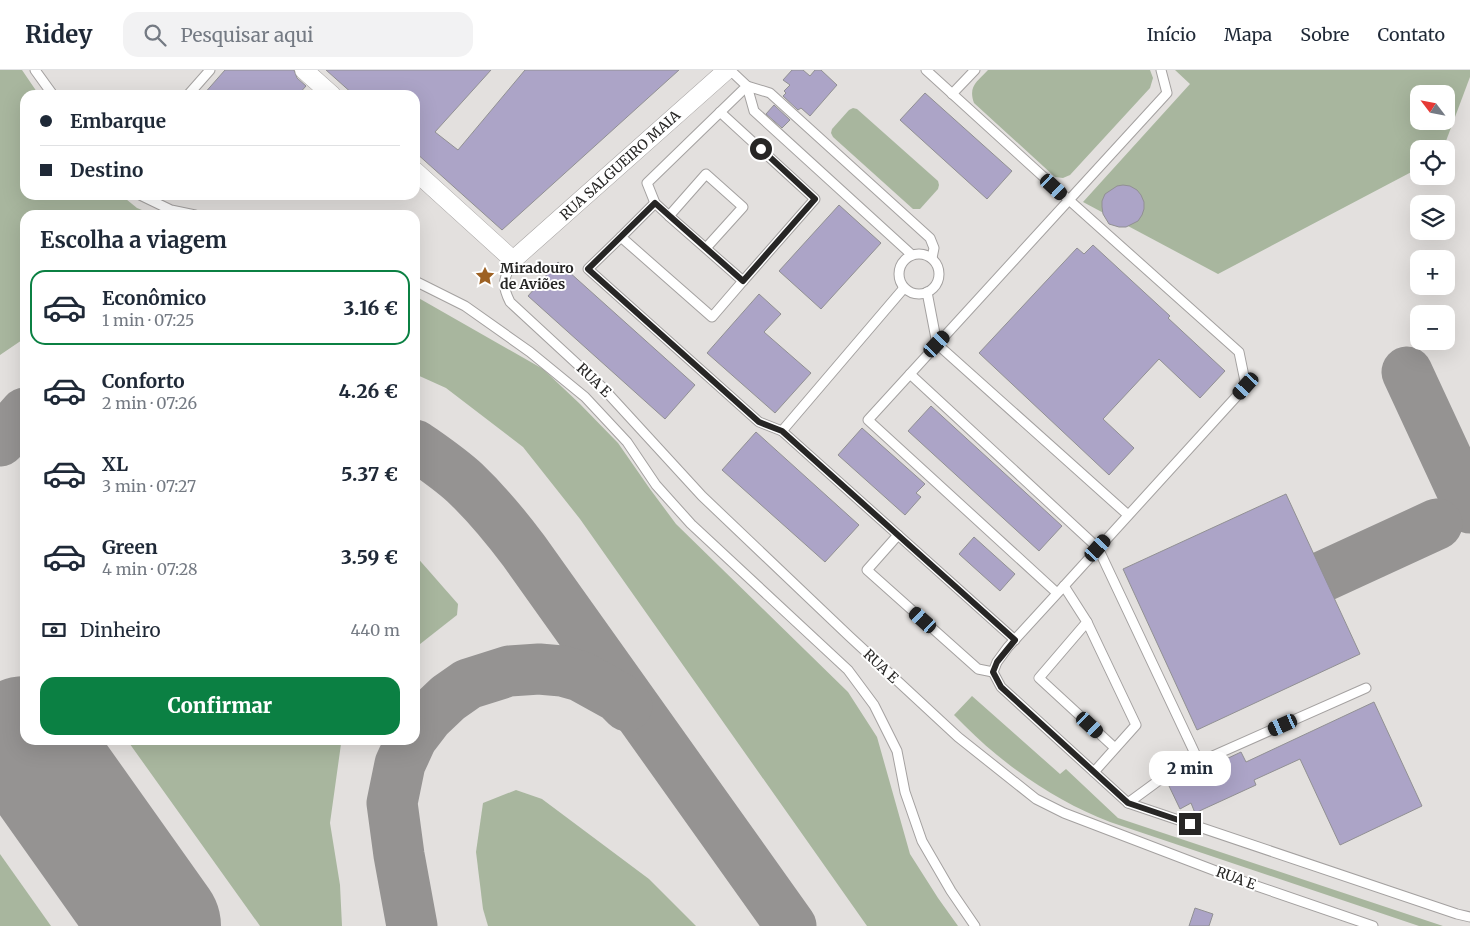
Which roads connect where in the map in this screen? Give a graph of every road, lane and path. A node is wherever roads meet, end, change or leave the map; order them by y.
1 (35, 70) edge
2 (210, 70) edge
3 (304, 70) edge
4 (728, 70) edge
5 (926, 70) edge
6 (974, 70) edge
7 (1161, 70) edge
8 (747, 86) junction
9 (49, 90) edge
10 (192, 90) edge
11 (326, 90) edge
12 (952, 94) junction
13 (720, 112) junction
14 (420, 176) edge
15 (149, 200) edge
16 (1068, 200) junction
17 (655, 203) junction
18 (171, 210) edge
19 (669, 216) junction
20 (621, 237) junction
21 (706, 248) junction
22 (912, 255) junction
23 (932, 258) junction
24 (513, 260) junction
25 (743, 281) junction
26 (420, 284) edge
27 (904, 288) junction
28 (927, 292) junction
29 (937, 344) junction
30 (910, 374) junction
31 (782, 431) junction
32 (1128, 515) junction
33 (898, 535) junction
34 (1098, 548) junction
35 (1064, 586) junction
36 (1057, 594) junction
37 (1087, 622) junction
38 (1015, 640) junction
39 (993, 672) junction
40 (1366, 688) dead end
41 (1115, 748) junction
42 (1199, 762) junction
43 (1094, 772) junction
44 (1128, 803) junction
45 (1470, 917) edge
46 (975, 926) edge
47 (1373, 926) edge

1 - 9 lane
2 - 10 lane
3 - 11 street
4 - 8 lane
4 - 24 street, RUA SALGUEIRO MAIA
5 - 12 lane
6 - 12 lane
7 - 16 lane
8 - 13 lane
8 - 22 lane
8 - 23 lane
12 - 16 lane
13 - 17 lane
13 - 25 lane
14 - 24 street
15 - 18 lane
16 - 29 lane
16 - 32 lane
17 - 19 lane
17 - 20 lane
19 - 21 lane
19 - 21 lane
20 - 25 lane
20 - 31 lane
21 - 25 lane
22 - 23 lane
22 - 27 lane
23 - 28 lane
24 - 47 lane, RUA E
26 - 46 lane
27 - 28 lane
27 - 31 lane
28 - 29 lane
29 - 30 lane
29 - 32 lane
30 - 34 lane
30 - 36 lane
31 - 33 lane
32 - 34 lane
33 - 38 lane
33 - 39 lane
34 - 35 lane
34 - 42 lane
35 - 36 lane
35 - 37 lane
36 - 38 lane
37 - 41 lane
37 - 41 lane
38 - 39 lane
39 - 43 lane
40 - 42 lane
41 - 43 lane
42 - 44 lane
43 - 44 lane
44 - 45 lane

